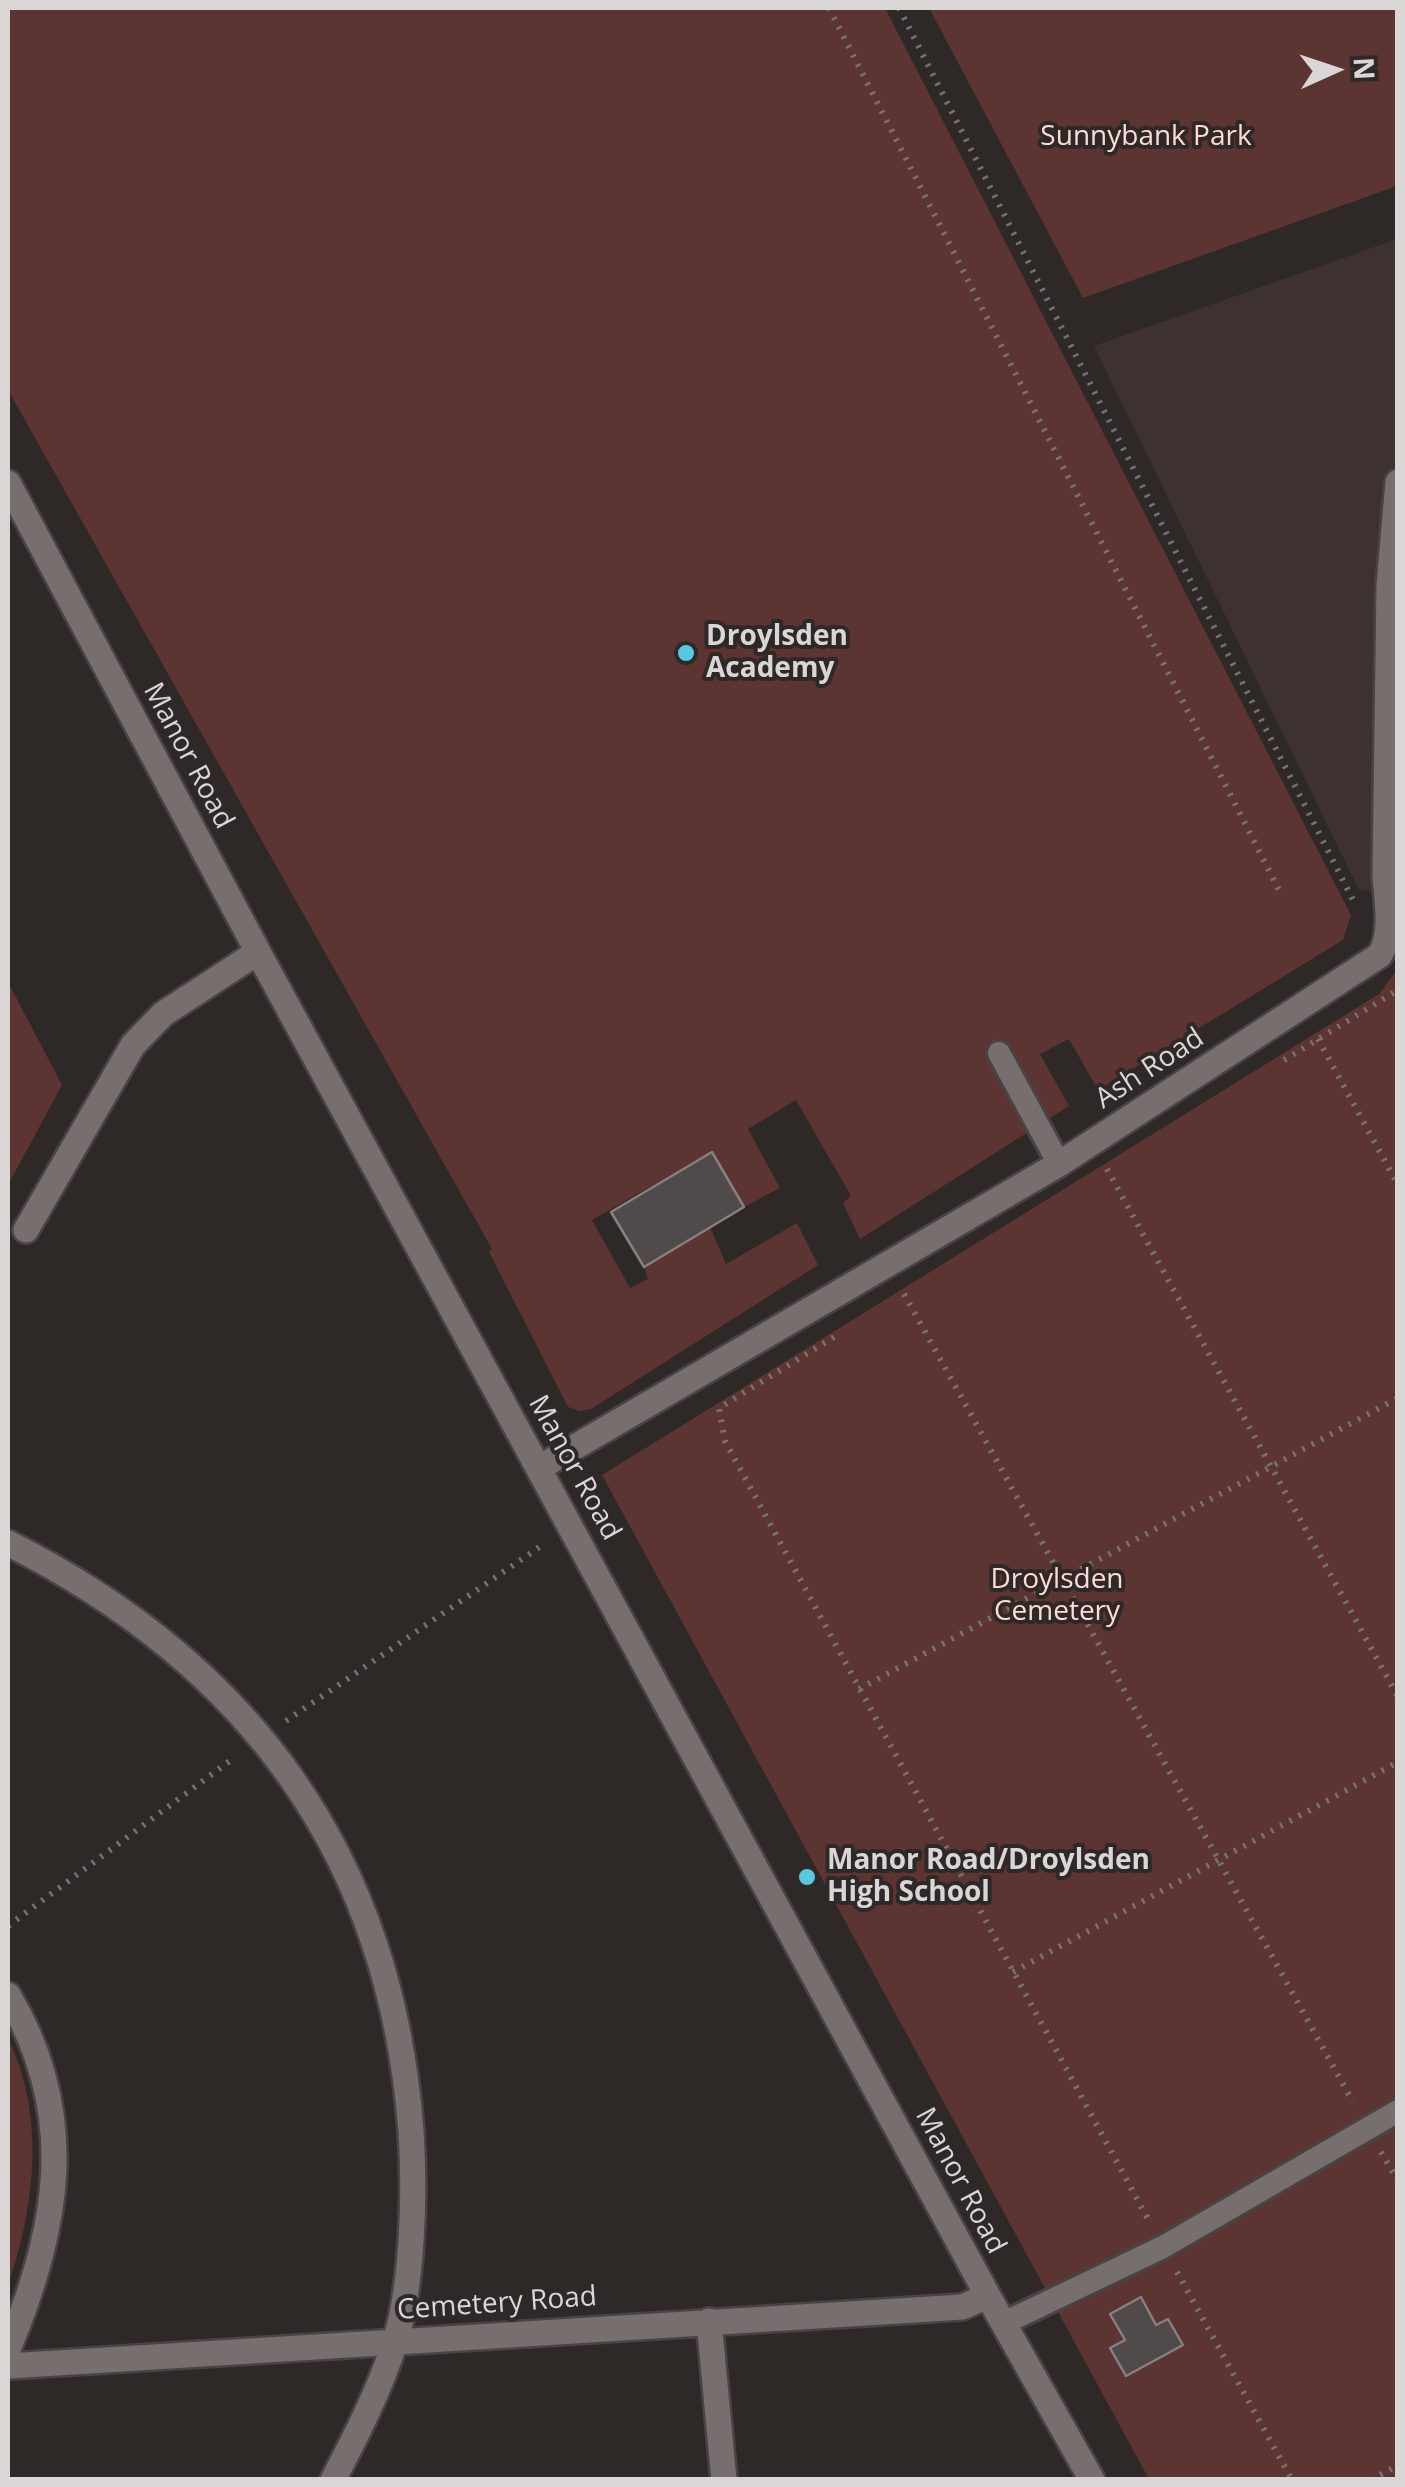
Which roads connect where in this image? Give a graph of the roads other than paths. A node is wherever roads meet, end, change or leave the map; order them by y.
1 (1398, 482) edge
2 (8, 483) edge
3 (1391, 872) edge
4 (1393, 912) edge
5 (1388, 947) edge
6 (258, 952) junction
7 (1000, 1054) dead end
8 (1058, 1164) junction
9 (26, 1230) dead end
10 (539, 1468) junction
11 (8, 1543) edge
12 (8, 1996) edge
13 (1398, 2111) edge
14 (988, 2296) junction
15 (709, 2321) junction
16 (1004, 2323) junction
17 (396, 2340) junction
18 (8, 2349) edge
19 (8, 2366) edge
20 (332, 2480) edge
21 (724, 2480) edge
22 (1092, 2480) edge

1 - 3 street
2 - 6 street, Manor Road
3 - 4 street
4 - 5 street
5 - 8 street, Ash Road
6 - 9 street
6 - 10 street, Manor Road
7 - 8 lane
8 - 10 street, Ash Road
10 - 14 street, Manor Road
11 - 17 street
12 - 18 street
13 - 16 lane
14 - 15 street, Cemetery Road
14 - 16 street, Manor Road
15 - 17 street, Cemetery Road
15 - 21 street
16 - 22 street, Manor Road
17 - 19 street, Cemetery Road
17 - 20 street

